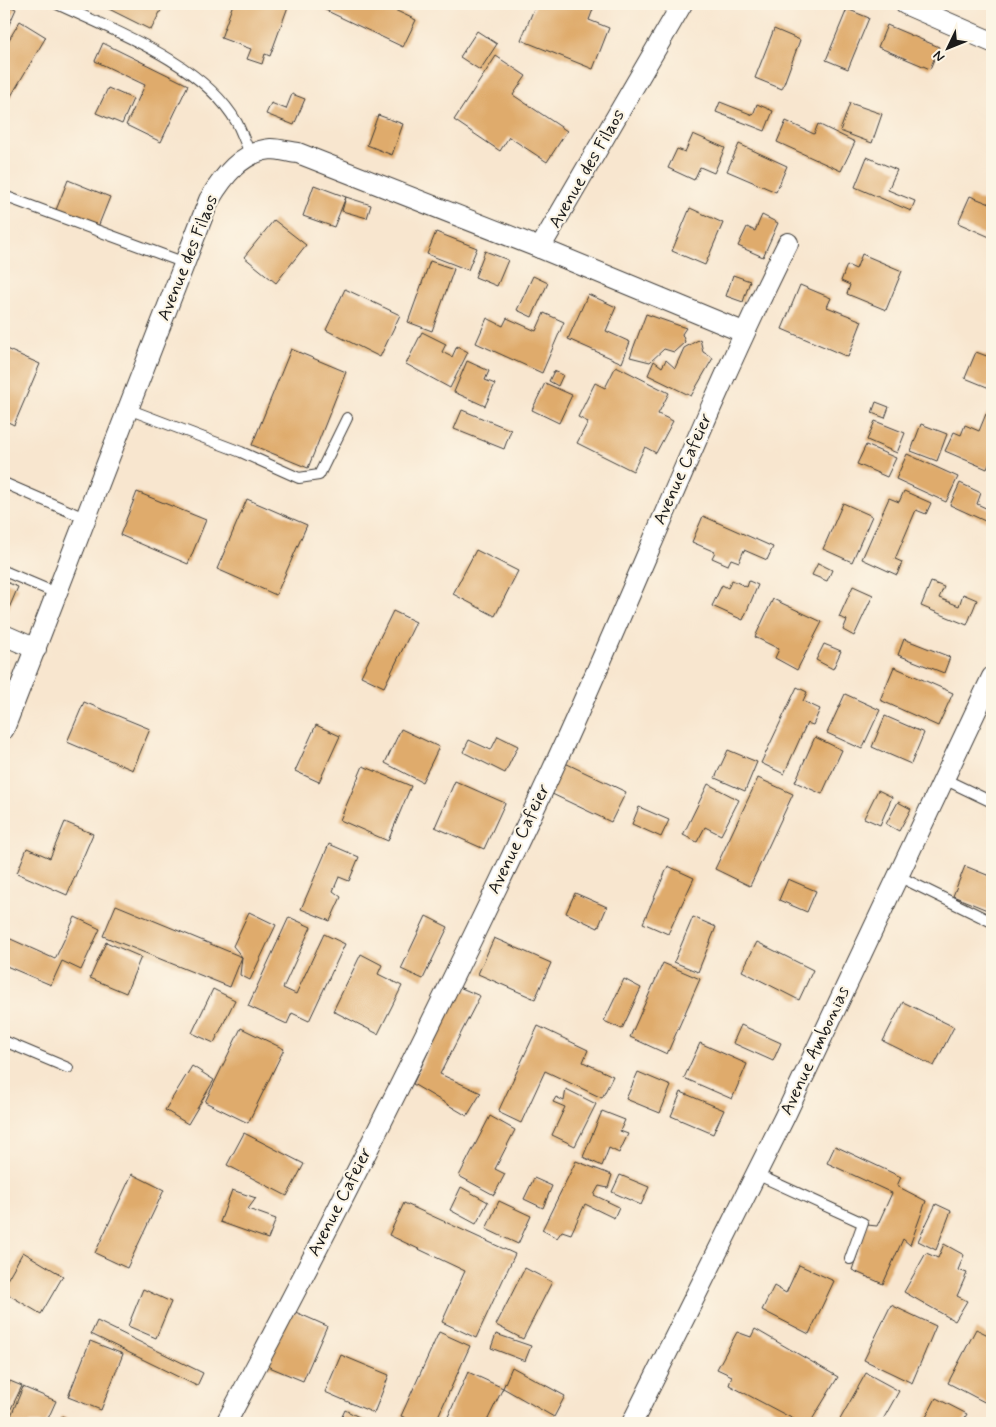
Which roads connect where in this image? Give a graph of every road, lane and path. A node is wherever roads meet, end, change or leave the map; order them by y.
1 (57, 4) edge
2 (682, 4) edge
3 (905, 4) edge
4 (992, 42) edge
5 (251, 155) junction
6 (4, 196) edge
7 (788, 243) dead end
8 (540, 248) junction
9 (185, 263) junction
10 (743, 332) junction
11 (128, 409) junction
12 (348, 418) dead end
13 (4, 483) edge
14 (86, 519) junction
15 (4, 571) edge
16 (58, 594) junction
17 (4, 635) edge
18 (36, 649) junction
19 (992, 677) edge
20 (4, 729) edge
21 (944, 779) junction
22 (992, 802) edge
23 (898, 876) junction
24 (992, 922) edge
25 (4, 1042) edge
26 (68, 1068) dead end
27 (756, 1174) junction
28 (850, 1259) dead end
29 (226, 1423) edge
30 (632, 1423) edge

1 - 5 lane
2 - 8 street, Avenue des Filaos
3 - 4 street
5 - 8 street, Avenue des Filaos
5 - 9 street, Avenue des Filaos
6 - 9 lane
7 - 10 street, Avenue Cafeier
8 - 10 street
9 - 11 street, Avenue des Filaos
10 - 29 street, Avenue Cafeier
11 - 12 lane
11 - 14 street, Avenue des Filaos
13 - 14 lane
14 - 16 street, Avenue des Filaos
15 - 16 lane
16 - 18 street, Avenue des Filaos
17 - 18 street
18 - 20 street, Avenue des Filaos
19 - 21 street, Avenue Ambonias
21 - 22 lane
21 - 23 street, Avenue Ambonias
23 - 24 lane
23 - 27 street, Avenue Ambonias
25 - 26 lane
27 - 28 lane
27 - 30 street, Avenue Ambonias

